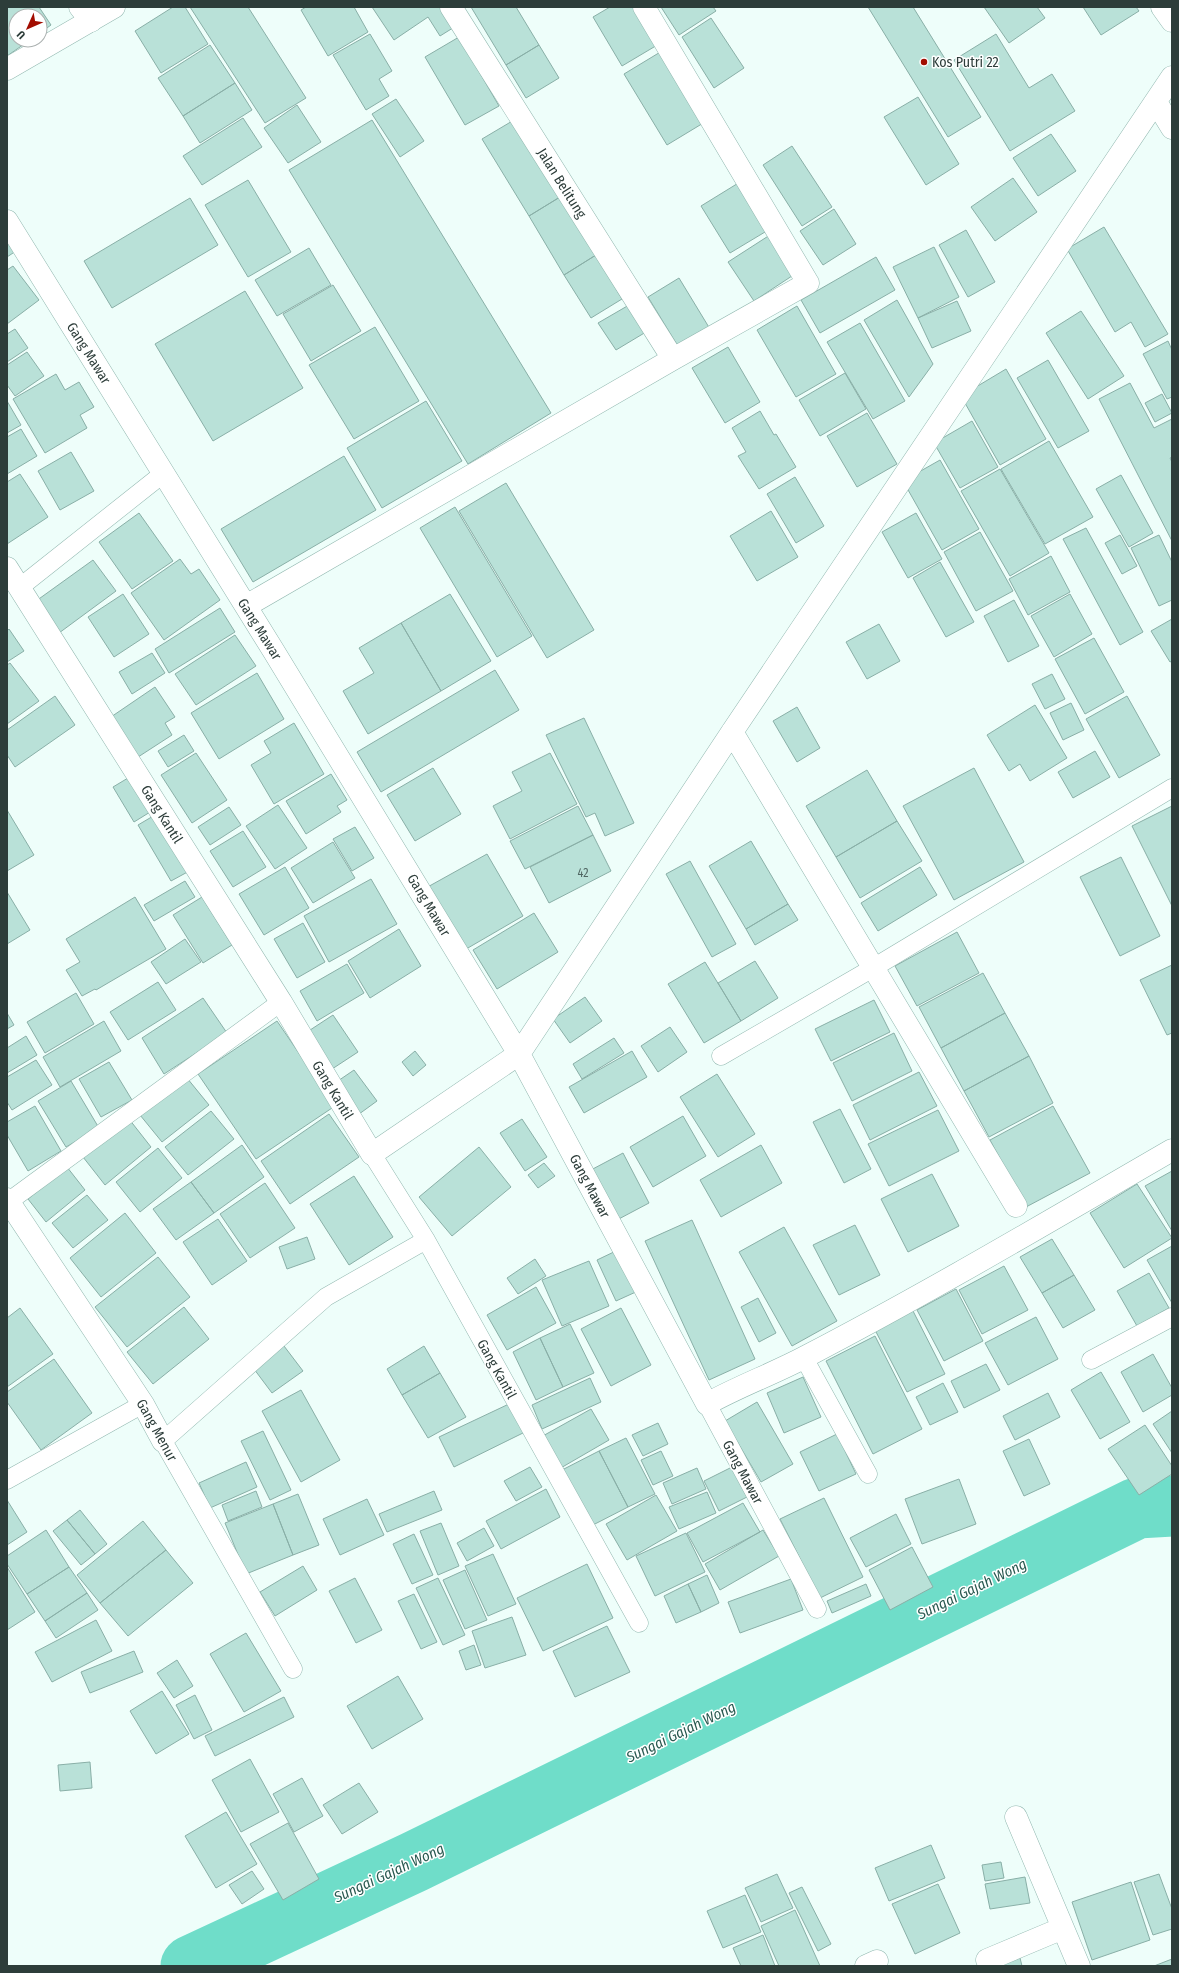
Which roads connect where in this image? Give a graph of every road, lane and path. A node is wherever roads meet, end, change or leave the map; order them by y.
1 (114, 7) edge
2 (451, 7) edge
3 (644, 7) edge
4 (1162, 7) edge
5 (85, 14) edge
6 (1172, 21) edge
7 (7, 69) edge
8 (1172, 77) edge
9 (1156, 102) junction
10 (1172, 128) edge
11 (7, 221) edge
12 (673, 359) junction
13 (164, 473) junction
14 (7, 568) edge
15 (19, 588) junction
16 (246, 606) junction
17 (732, 732) junction
18 (1172, 788) edge
19 (874, 968) junction
20 (281, 1002) junction
21 (519, 1054) junction
22 (721, 1056) dead end
23 (1172, 1150) edge
24 (372, 1154) junction
25 (8, 1201) edge
26 (1016, 1206) dead end
27 (426, 1240) junction
28 (1172, 1317) edge
29 (804, 1358) junction
30 (1091, 1360) dead end
31 (143, 1404) junction
32 (707, 1404) junction
33 (163, 1442) junction
34 (868, 1474) dead end
35 (7, 1480) edge
36 (817, 1609) dead end
37 (639, 1623) dead end
38 (293, 1669) dead end
39 (1016, 1817) dead end
40 (1063, 1928) junction
41 (987, 1960) dead end
42 (1080, 1966) edge

1 - 5 street
2 - 12 street, Jalan Belitung
3 - 12 street
4 - 6 street
5 - 7 street
8 - 9 street
9 - 10 street
9 - 17 street
11 - 13 street, Gang Mawar
12 - 16 street
13 - 15 lane
13 - 16 street, Gang Mawar
14 - 15 street, Gang Kantil
15 - 20 street, Gang Kantil
16 - 21 street, Gang Mawar
17 - 19 street
17 - 21 street
18 - 19 lane
19 - 22 lane
19 - 26 street
20 - 24 street, Gang Kantil
20 - 25 lane
21 - 24 street
21 - 32 street, Gang Mawar
23 - 29 street
24 - 27 lane, Gang Kantil
25 - 31 street, Gang Menur
27 - 33 lane
27 - 37 lane, Gang Kantil
28 - 30 lane
29 - 32 street
29 - 34 lane
31 - 33 street, Gang Menur
31 - 35 lane
32 - 36 lane, Gang Mawar
33 - 38 lane, Gang Menur
39 - 40 street
40 - 41 street
40 - 42 street

